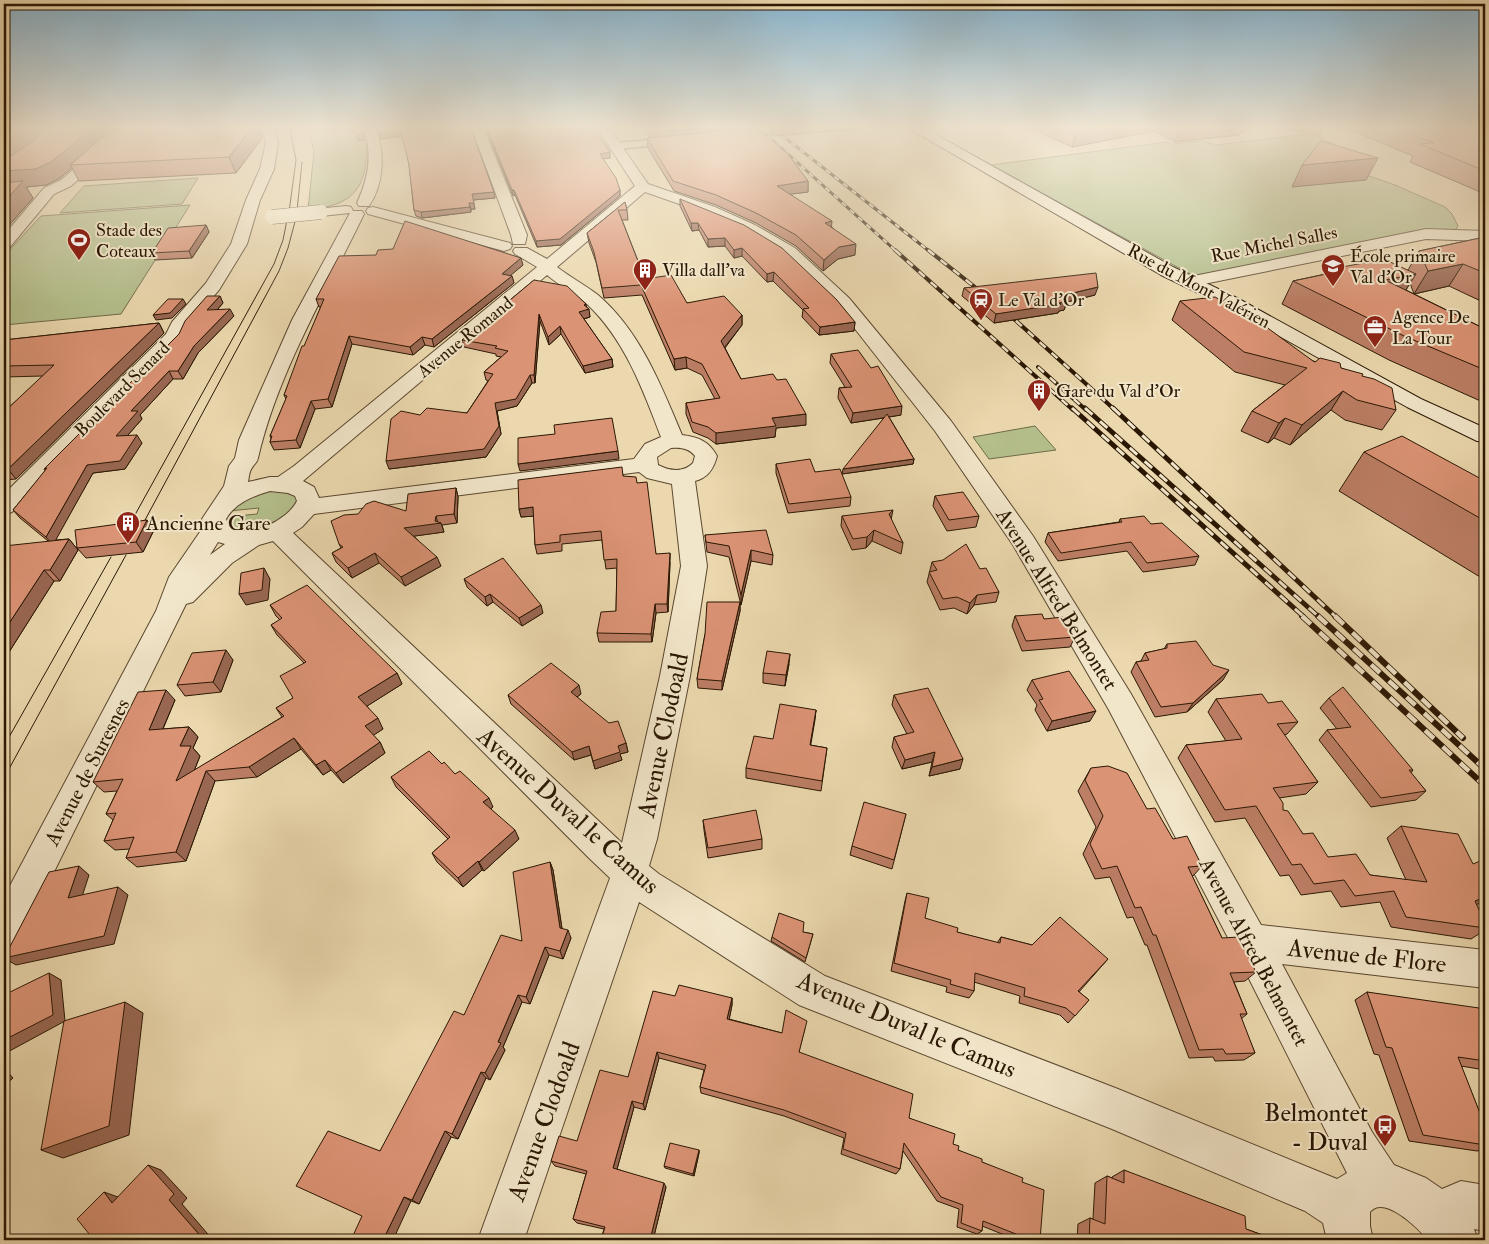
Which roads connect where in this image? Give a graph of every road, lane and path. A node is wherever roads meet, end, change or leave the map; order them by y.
1 (57, 187) edge
2 (263, 187) edge
3 (368, 187) edge
4 (500, 187) edge
5 (643, 187) joint
6 (1020, 187) edge
7 (49, 191) junction
8 (33, 192) edge
9 (360, 209) junction
10 (258, 215) junction
11 (1485, 236) edge
12 (4, 244) edge
13 (515, 246) junction
14 (550, 267) junction
15 (1189, 282) junction
16 (158, 326) edge
17 (178, 326) junction
18 (1485, 436) edge
19 (672, 441) junction
20 (246, 461) junction
21 (646, 464) junction
22 (683, 477) junction
23 (284, 484) junction
24 (255, 487) junction
25 (4, 507) edge
26 (307, 507) junction
27 (220, 516) junction
28 (264, 536) junction
29 (170, 611) junction
30 (631, 872) junction
31 (4, 934) edge
32 (1250, 942) junction
33 (1485, 969) edge
34 (1485, 1208) edge
35 (1359, 1212) edge
36 (1445, 1227) edge
37 (501, 1240) edge

1 - 7 street
2 - 10 street, Boulevard Senard
3 - 9 street, Avenue de Suresnes
4 - 13 street
5 - 14 street, Avenue Romand
5 - 32 street, Avenue Alfred Belmontet
6 - 15 street, Rue du Mont Valérien
7 - 8 street
7 - 12 street
9 - 10 street, bridge
9 - 13 street
9 - 20 street, Avenue de Suresnes
10 - 17 street, Boulevard Senard
11 - 15 street, Rue Michel Salles
13 - 14 street
14 - 19 street
14 - 23 street, Avenue Romand
15 - 18 street, Rue du Mont Valérien
16 - 17 street
17 - 25 street, Boulevard Senard
19 - 21 street
19 - 22 street
20 - 24 street
20 - 27 street, Avenue de Suresnes
21 - 22 street
21 - 26 street
22 - 30 street, Avenue Clodoald
23 - 24 street
23 - 26 street
24 - 27 street
26 - 28 street, Avenue de Suresnes
27 - 28 street
27 - 29 street, Avenue de Suresnes
28 - 29 street, Avenue de Suresnes
28 - 30 street, Avenue Duval le Camus
29 - 31 street, Avenue de Suresnes
30 - 35 street, Avenue Duval le Camus
30 - 37 street, Avenue Clodoald
32 - 33 street, Avenue de Flore
32 - 35 street, Avenue Alfred Belmontet
34 - 36 street
35 - 36 street, Avenue Duval le Camus

